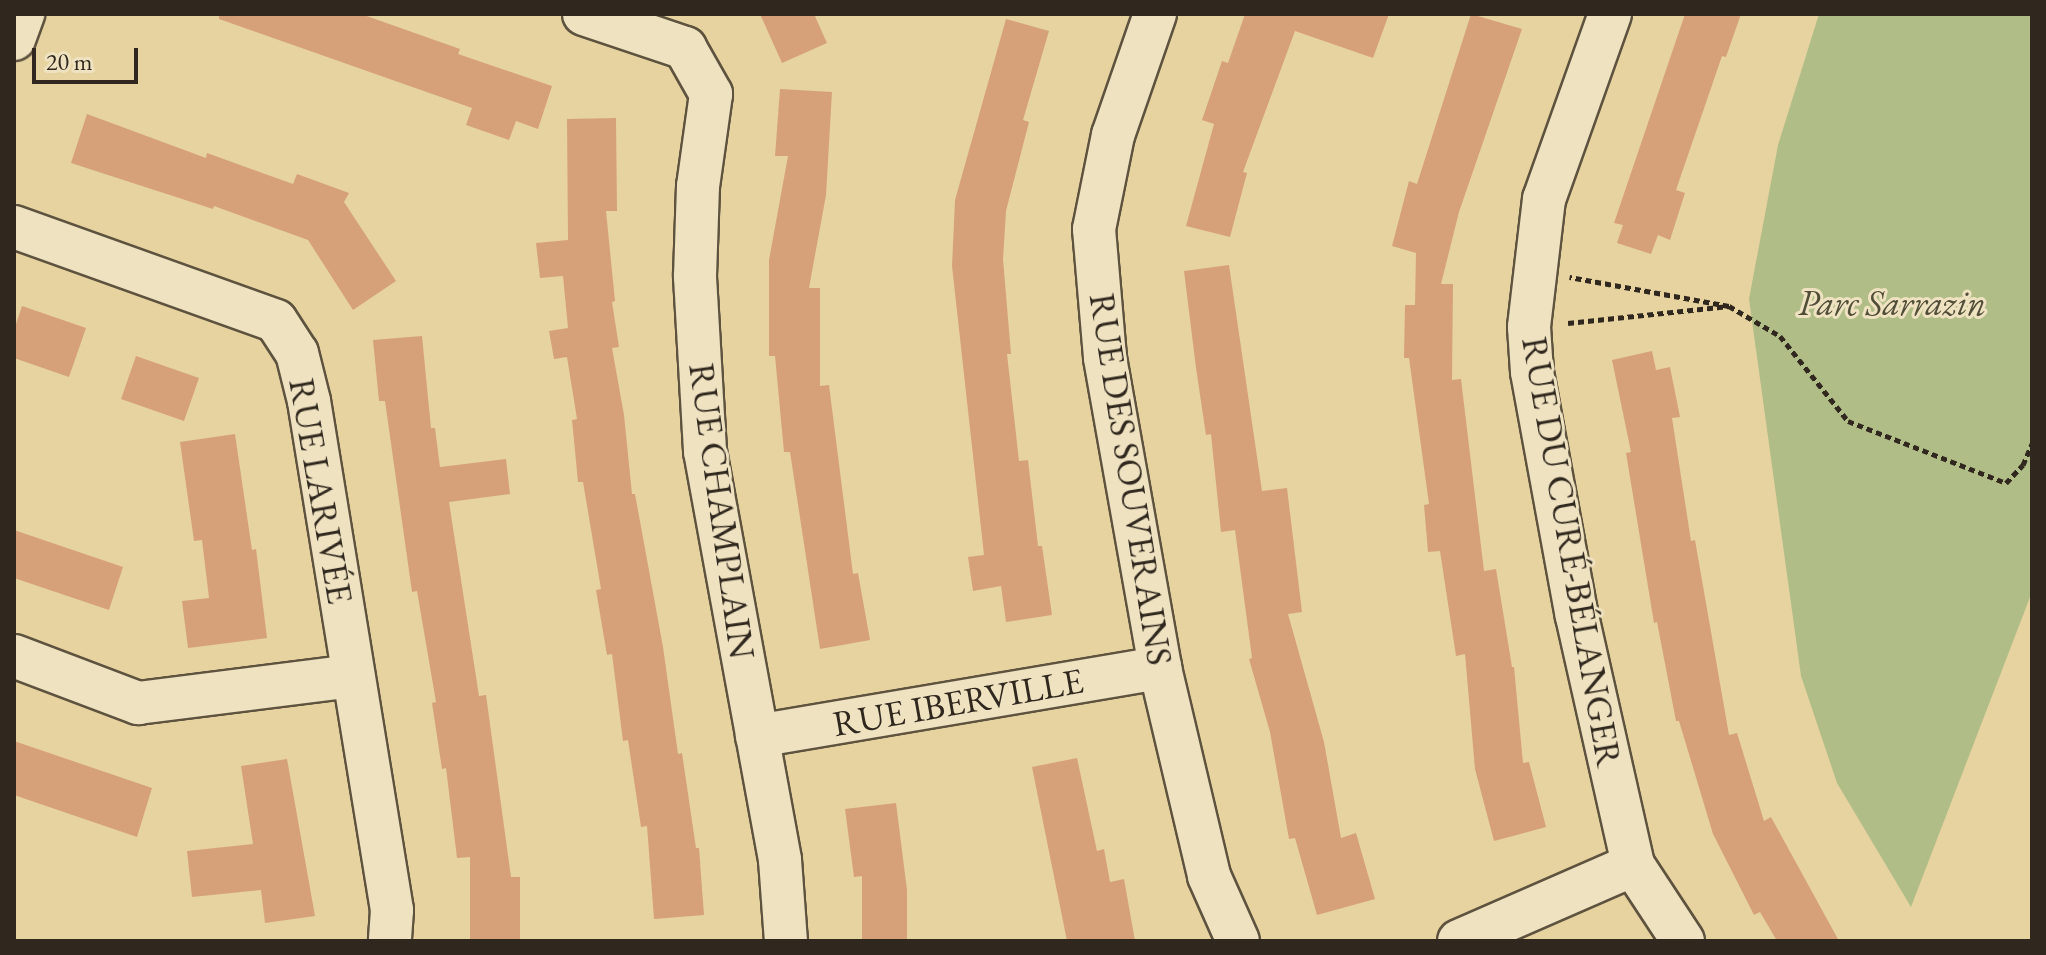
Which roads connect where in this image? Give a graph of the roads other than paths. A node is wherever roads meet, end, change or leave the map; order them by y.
1 (23, 14) edge
2 (584, 14) edge
3 (1155, 14) edge
4 (1610, 14) edge
5 (14, 39) edge
6 (14, 227) edge
7 (14, 656) edge
8 (1160, 668) junction
9 (353, 676) junction
10 (757, 736) junction
11 (1633, 865) junction
12 (390, 941) edge
13 (786, 941) edge
14 (1238, 941) edge
15 (1459, 941) edge
16 (1683, 941) edge

1 - 5 street
2 - 10 street, RUE CHAMPLAIN
3 - 8 street, RUE DES SOUVERAINS
4 - 11 street, RUE DU CURÉ-BÉLANGER
6 - 9 street, RUE LARIVÉE
7 - 9 street
8 - 10 street, RUE IBERVILLE
8 - 14 street, RUE DES SOUVERAINS
9 - 12 street, RUE LARIVÉE
10 - 13 street, RUE CHAMPLAIN
11 - 15 street
11 - 16 street, RUE DU CURÉ-BÉLANGER

